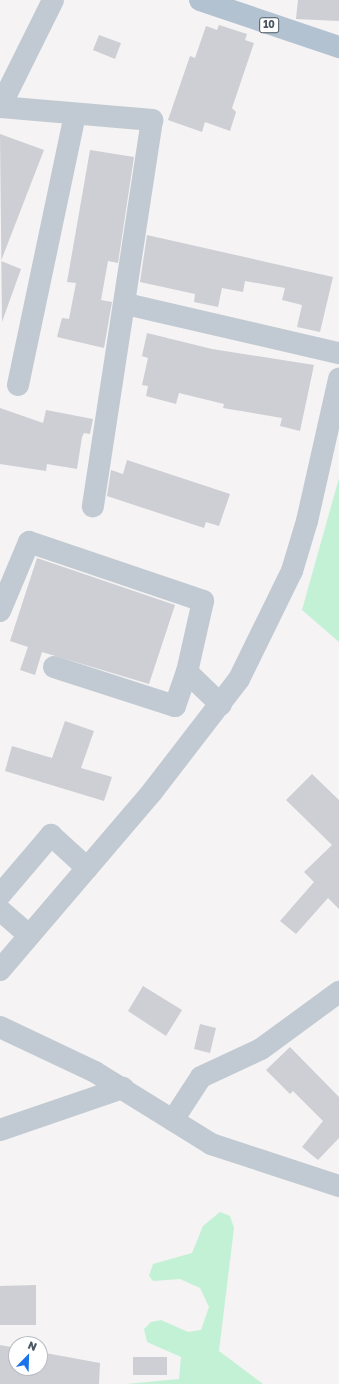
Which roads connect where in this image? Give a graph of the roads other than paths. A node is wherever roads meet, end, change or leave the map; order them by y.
1 (53, 0) edge
2 (200, 0) edge
3 (339, 47) edge
4 (0, 107) edge
5 (75, 114) junction
6 (126, 304) junction
7 (339, 353) edge
8 (339, 379) edge
9 (18, 385) dead end
10 (93, 507) dead end
11 (0, 611) edge
12 (54, 667) dead end
13 (187, 672) junction
14 (221, 705) junction
15 (87, 868) junction
16 (0, 895) edge
17 (0, 910) edge
18 (29, 935) junction
19 (0, 970) edge
20 (339, 992) edge
21 (0, 1027) edge
22 (123, 1088) junction
23 (173, 1120) junction
24 (0, 1130) edge
25 (339, 1186) edge

1 - 4 street
2 - 3 main road, 10
4 - 5 street
5 - 6 street
5 - 9 street
6 - 7 street
6 - 10 street
8 - 14 street
11 - 13 street
12 - 13 street
13 - 14 street
14 - 15 street
15 - 16 street
15 - 18 street
17 - 18 street
18 - 19 street
20 - 23 street
21 - 22 street
22 - 23 street
22 - 24 street
23 - 25 street

